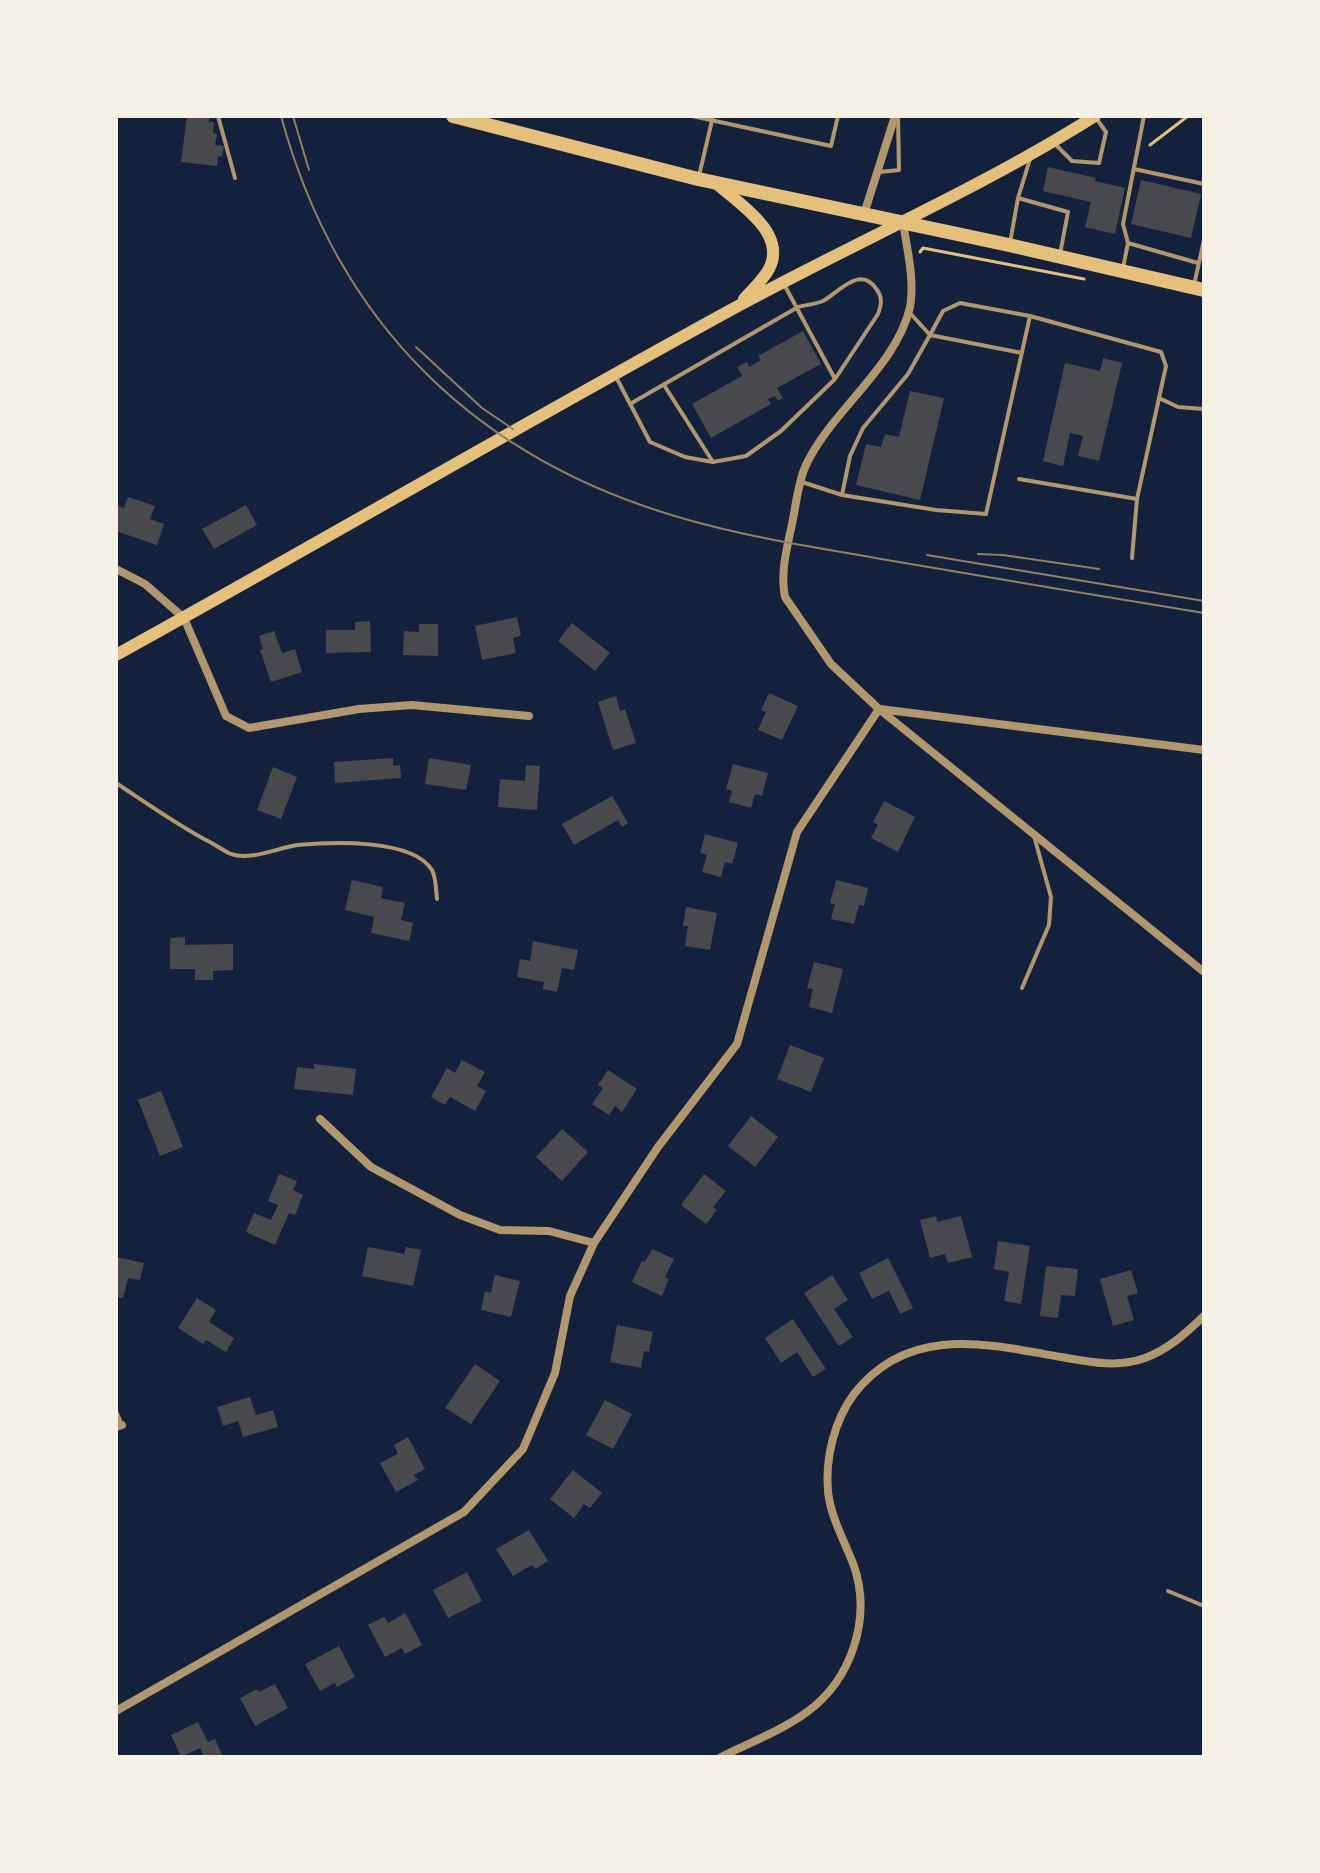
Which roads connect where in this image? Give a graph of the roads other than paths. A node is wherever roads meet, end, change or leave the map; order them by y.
1 (218, 116) edge
2 (453, 116) edge
3 (692, 116) edge
4 (838, 116) edge
5 (896, 116) edge
6 (1095, 116) edge
7 (1144, 116) edge
8 (713, 118) edge
9 (492, 120) edge
10 (1052, 141) junction
11 (1032, 152) junction
12 (1134, 169) junction
13 (877, 172) junction
14 (235, 178) dead end
15 (698, 179) junction
16 (716, 183) junction
17 (1204, 184) edge
18 (1018, 198) junction
19 (864, 214) junction
20 (903, 222) junction
21 (1204, 240) edge
22 (1128, 243) junction
23 (1009, 245) junction
24 (1060, 256) junction
25 (1198, 263) junction
26 (1122, 270) junction
27 (783, 283) junction
28 (1199, 289) edge
29 (738, 306) junction
30 (798, 307) junction
31 (908, 311) junction
32 (1030, 316) junction
33 (930, 335) junction
34 (1022, 353) junction
35 (615, 375) junction
36 (835, 379) junction
37 (664, 385) junction
38 (1159, 398) junction
39 (630, 404) junction
40 (1204, 409) edge
41 (713, 462) junction
42 (1019, 479) dead end
43 (802, 482) junction
44 (842, 495) junction
45 (1137, 499) junction
46 (1132, 558) dead end
47 (116, 569) edge
48 (184, 618) junction
49 (116, 655) edge
50 (879, 709) junction
51 (529, 716) dead end
52 (1204, 750) edge
53 (116, 783) edge
54 (1033, 833) junction
55 (437, 899) dead end
56 (1204, 972) edge
57 (1022, 988) dead end
58 (320, 1119) dead end
59 (594, 1243) junction
60 (1204, 1316) edge
61 (116, 1411) edge
62 (119, 1426) edge
63 (1168, 1591) dead end
64 (1204, 1606) edge
65 (116, 1711) edge
66 (721, 1757) edge

1 - 14 lane
2 - 9 highway
3 - 8 lane
4 - 8 lane
5 - 13 street
5 - 13 lane
6 - 10 main road
6 - 10 lane
7 - 12 lane
8 - 15 lane
9 - 15 highway
10 - 11 main road
11 - 18 lane
11 - 20 main road
12 - 17 lane
12 - 22 lane
13 - 19 street
15 - 16 highway
16 - 19 highway
16 - 29 main road
18 - 23 lane
18 - 24 lane
19 - 20 highway
20 - 23 highway
20 - 27 main road
20 - 31 street
21 - 25 lane
22 - 25 lane
22 - 26 lane
23 - 24 highway
24 - 26 highway
25 - 28 lane
26 - 28 highway
27 - 29 main road
27 - 30 lane
29 - 35 main road
30 - 36 lane
30 - 36 lane
30 - 37 lane
31 - 33 lane
31 - 43 street
32 - 33 lane
32 - 34 lane
32 - 38 lane
33 - 34 lane
33 - 44 lane
34 - 44 lane
35 - 39 lane
35 - 48 main road
36 - 41 lane
37 - 39 lane
37 - 41 lane
38 - 40 lane
38 - 45 lane
39 - 41 lane
42 - 45 lane
43 - 44 lane
43 - 50 street
45 - 46 lane
47 - 48 street
48 - 49 main road
48 - 51 street
50 - 52 street
50 - 54 street
50 - 59 street
53 - 55 lane
54 - 56 street
54 - 57 lane
58 - 59 street
59 - 65 street
60 - 66 street
61 - 62 lane
63 - 64 lane

